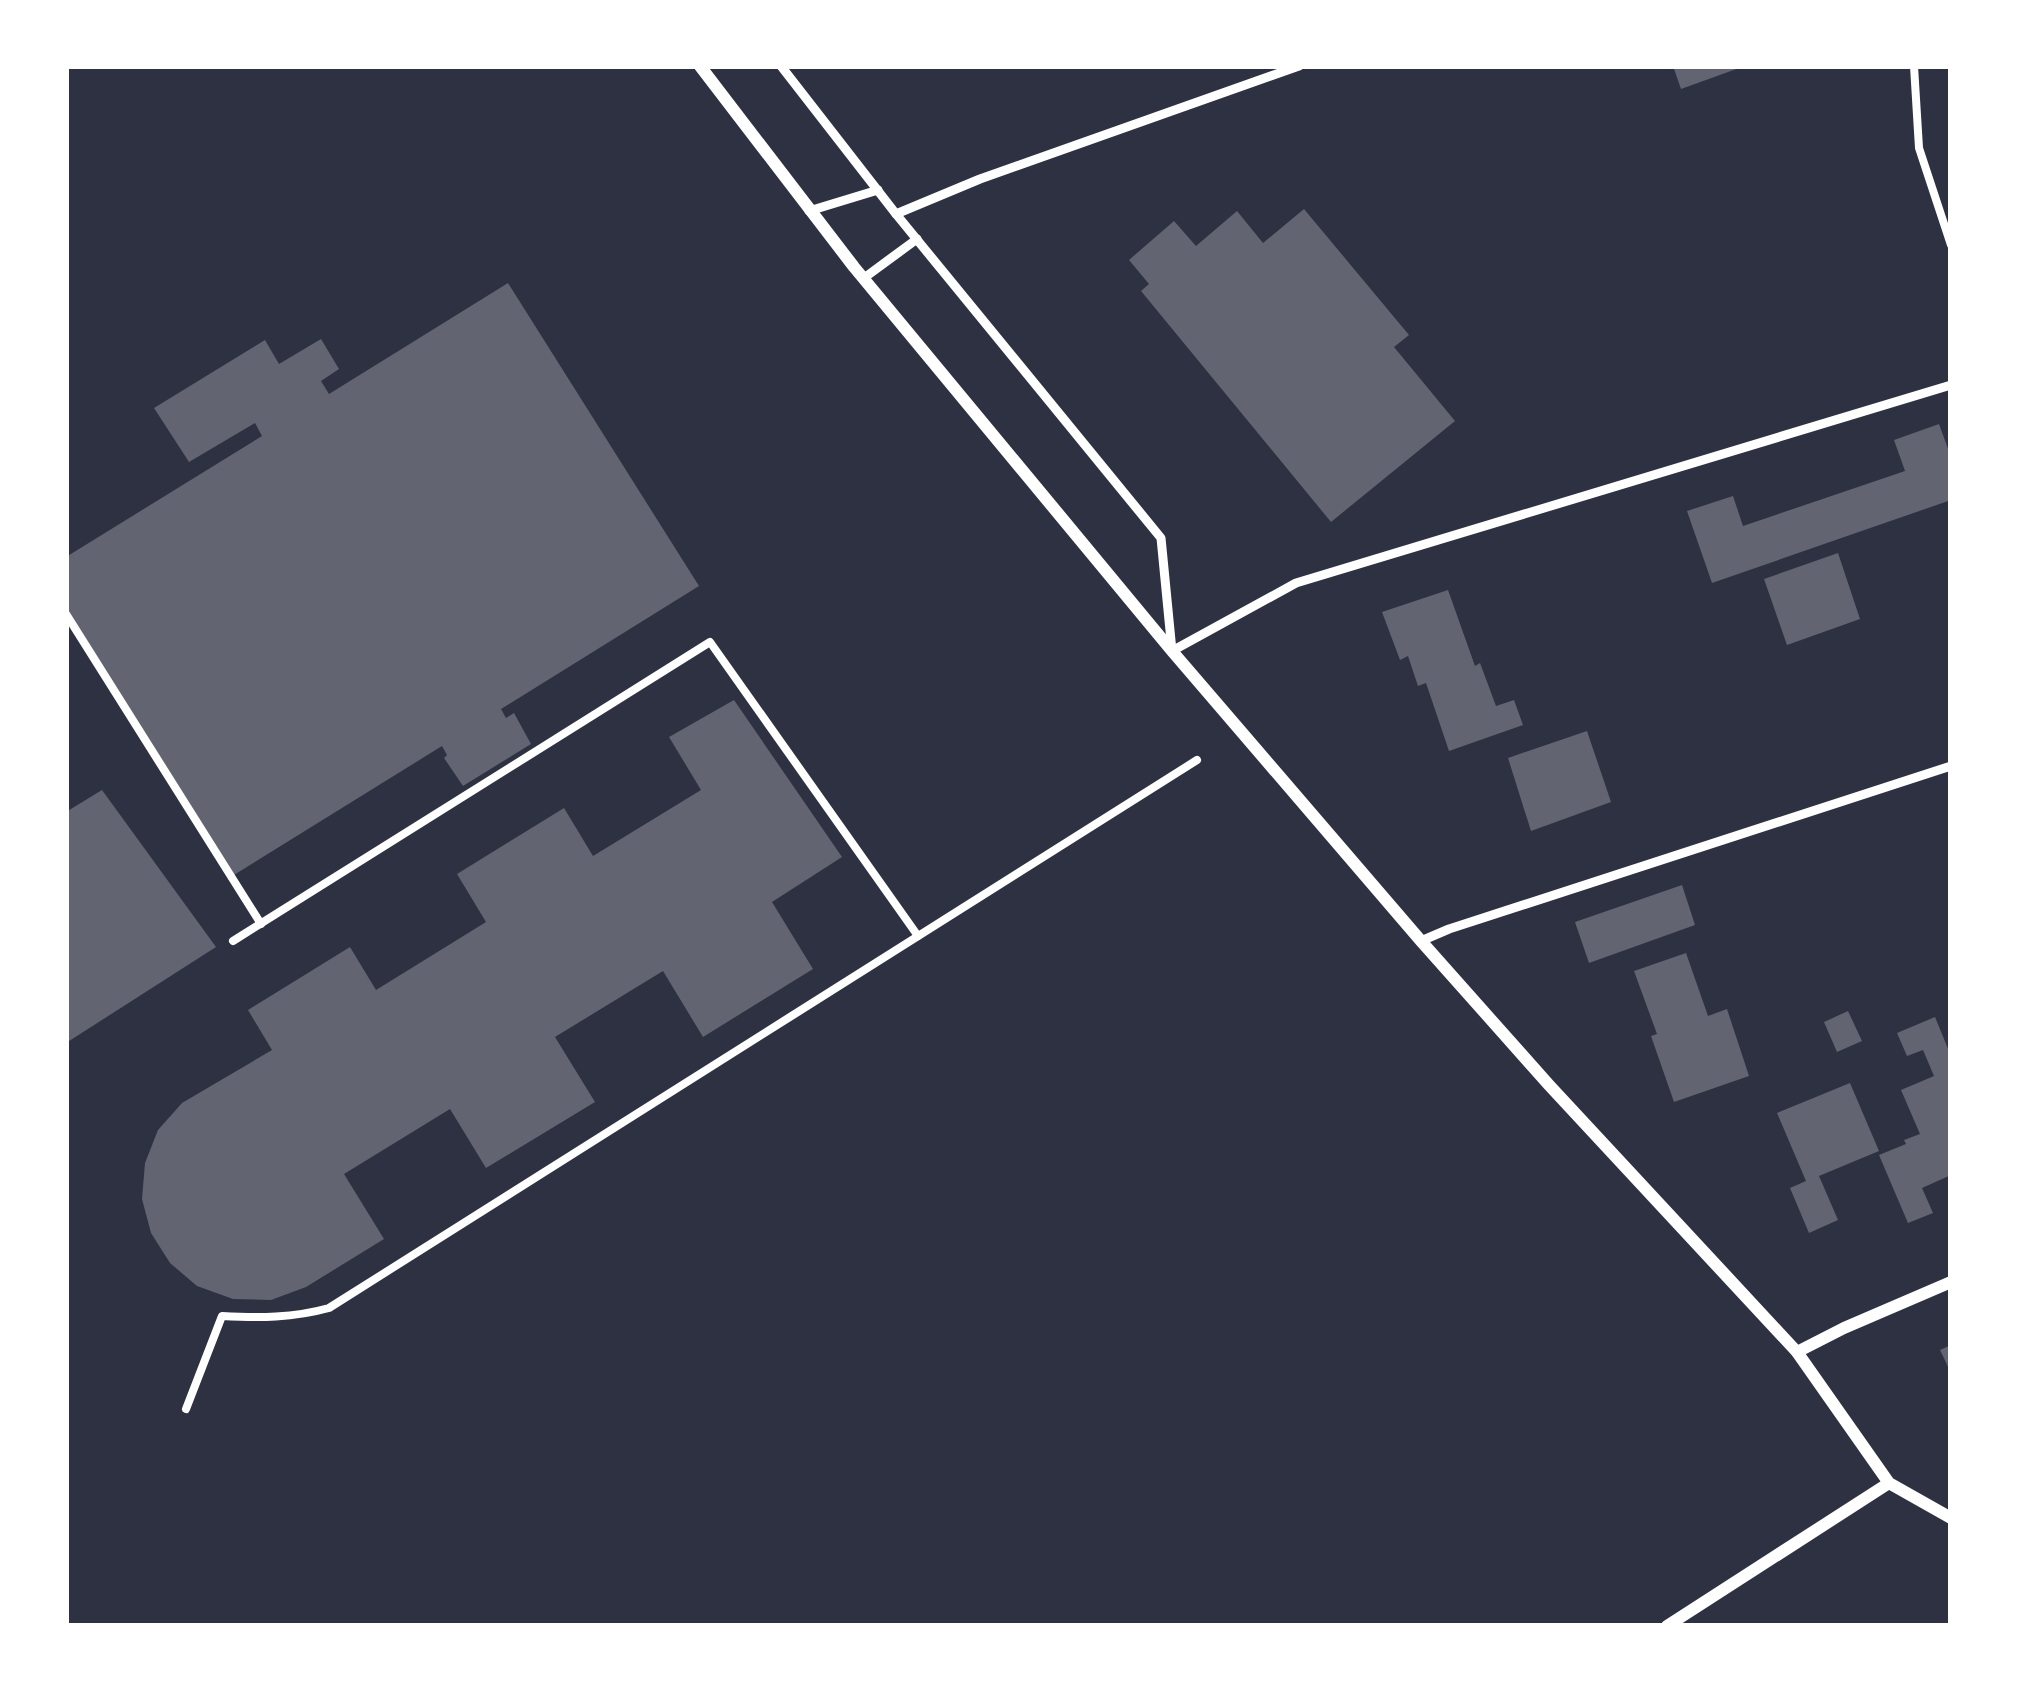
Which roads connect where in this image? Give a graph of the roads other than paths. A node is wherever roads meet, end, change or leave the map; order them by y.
1 (700, 66) edge
2 (781, 66) edge
3 (1299, 66) edge
4 (878, 190) junction
5 (809, 211) junction
6 (896, 214) junction
7 (917, 239) junction
8 (864, 278) junction
9 (1951, 385) edge
10 (1172, 651) junction
11 (1951, 766) edge
12 (1421, 941) junction
13 (1951, 1282) edge
14 (1797, 1352) junction
15 (1889, 1483) junction
16 (1951, 1518) edge
17 (1667, 1626) edge

1 - 5 street
2 - 4 lane
3 - 6 lane
4 - 5 lane
4 - 6 lane
5 - 8 street
6 - 7 lane
7 - 8 lane
7 - 10 lane
8 - 10 street
9 - 10 lane
10 - 12 street
11 - 12 lane
12 - 14 street
13 - 14 street
14 - 15 street
15 - 16 street
15 - 17 street

